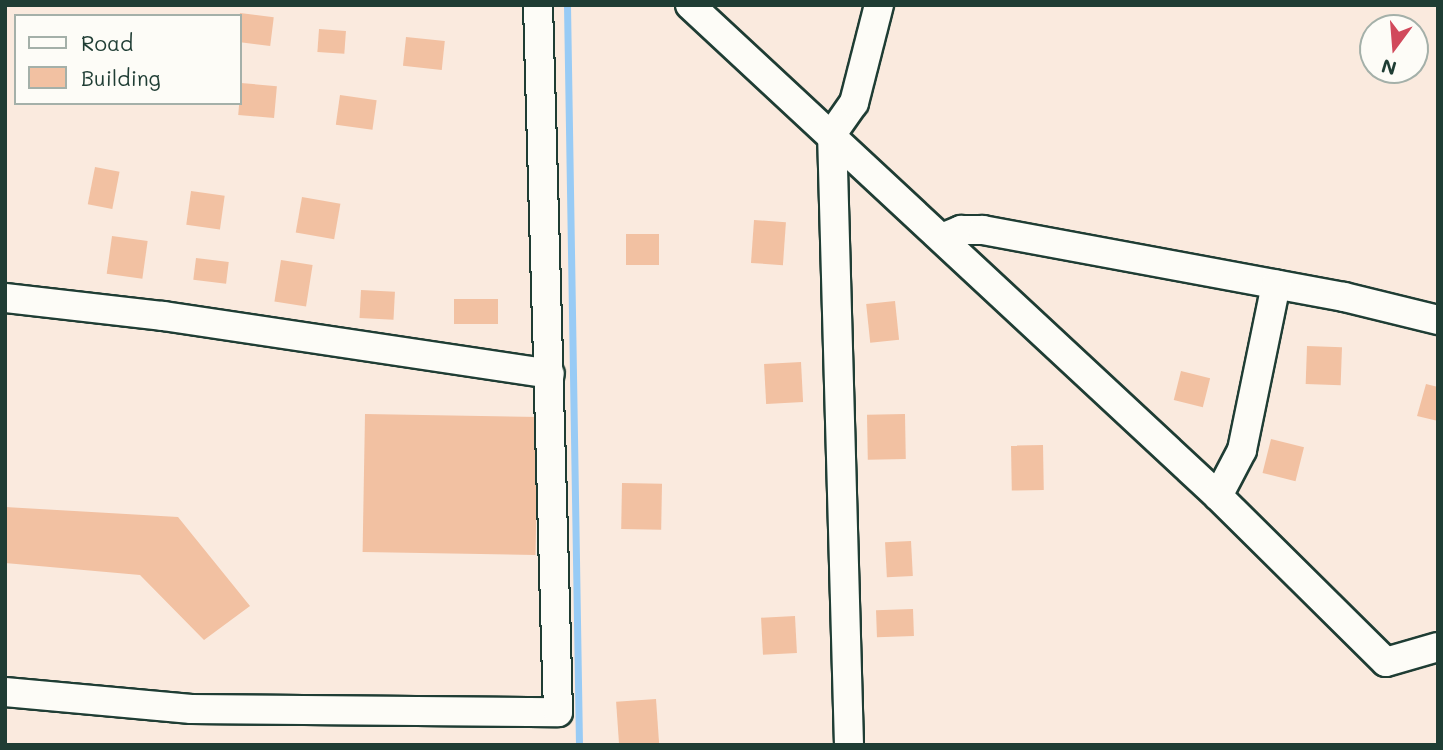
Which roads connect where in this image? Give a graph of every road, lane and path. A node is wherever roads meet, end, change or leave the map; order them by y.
1 (538, 5) edge
2 (690, 5) edge
3 (879, 5) edge
4 (832, 134) junction
5 (942, 237) junction
6 (1276, 284) junction
7 (5, 298) edge
8 (1438, 320) edge
9 (550, 374) junction
10 (1218, 496) junction
11 (1438, 647) edge
12 (5, 692) edge
13 (849, 745) edge

1 - 9 street
2 - 4 street
3 - 4 street
4 - 5 street
4 - 13 street
5 - 6 street
5 - 10 street
6 - 8 street
6 - 10 street
7 - 9 street
9 - 12 street
10 - 11 street

